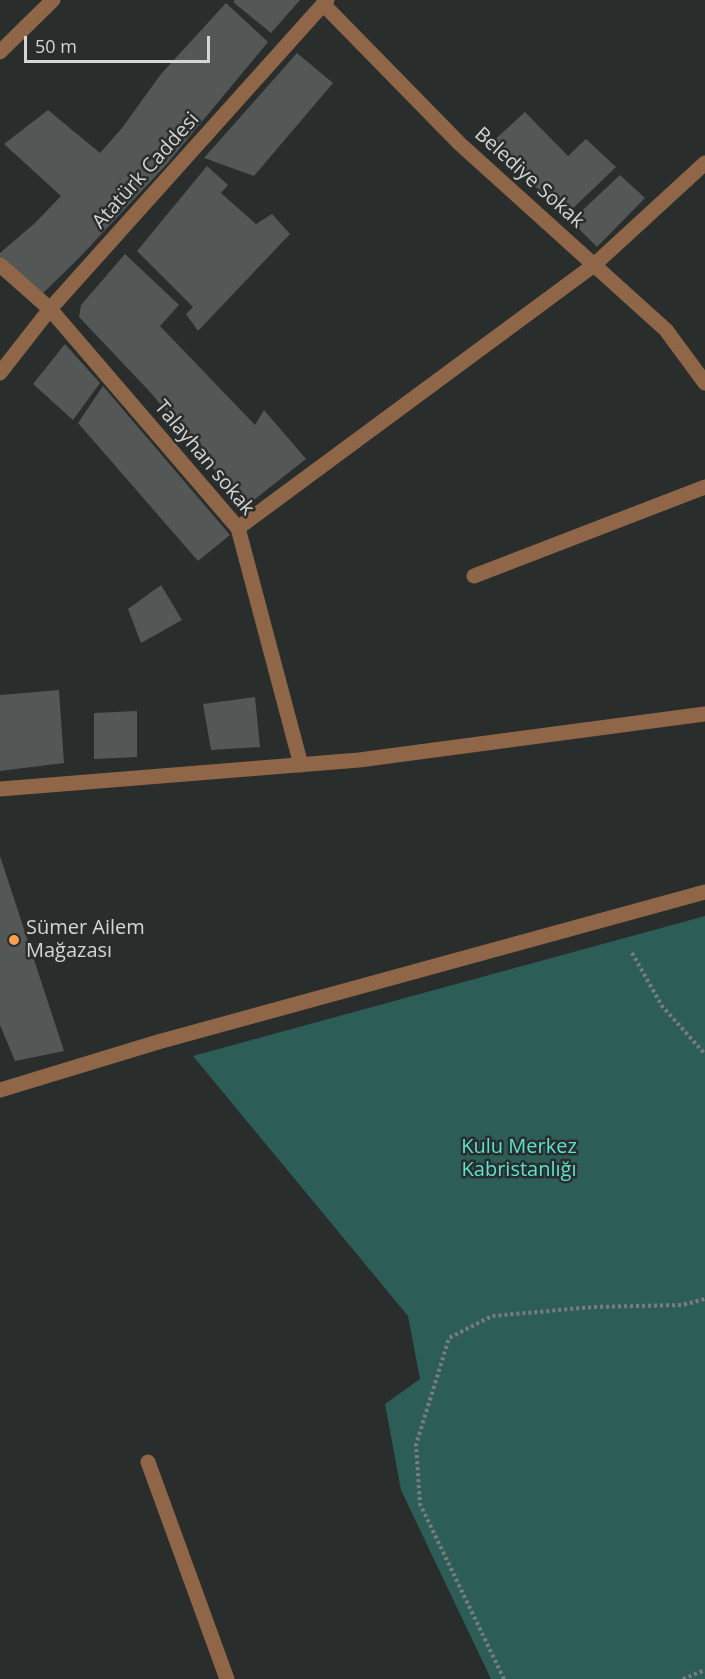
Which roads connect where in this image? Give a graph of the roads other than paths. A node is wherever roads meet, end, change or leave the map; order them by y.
1 (53, 0) edge
2 (325, 2) edge
3 (0, 52) edge
4 (705, 163) edge
5 (0, 265) edge
6 (594, 265) junction
7 (50, 309) junction
8 (0, 373) edge
9 (705, 383) edge
10 (705, 487) edge
11 (238, 528) junction
12 (474, 576) dead end
13 (705, 714) edge
14 (302, 765) junction
15 (0, 789) edge
16 (705, 892) edge
17 (0, 1090) edge
18 (148, 1462) dead end
19 (227, 1679) edge

1 - 3 street
2 - 6 street, Belediye Sokak
2 - 7 street, Atatürk Caddesi
4 - 6 street
5 - 7 street, Talayhan sokak
6 - 9 street, Belediye Sokak
6 - 11 street
7 - 8 street, Atatürk Caddesi
7 - 11 street, Talayhan sokak
10 - 12 street
11 - 14 street, Talayhan sokak
13 - 14 street
14 - 15 street
16 - 17 street
18 - 19 street

